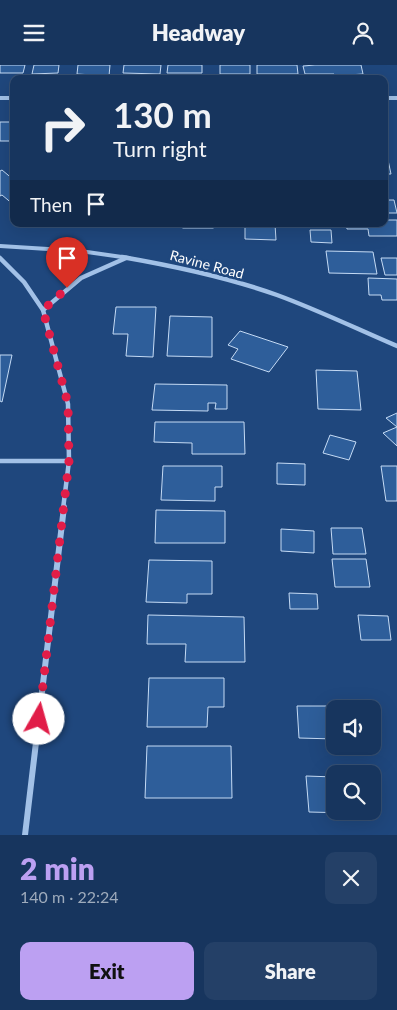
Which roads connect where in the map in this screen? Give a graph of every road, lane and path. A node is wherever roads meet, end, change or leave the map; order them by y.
1 (0, 246) edge
2 (130, 257) junction
3 (0, 258) edge
4 (43, 310) junction
5 (397, 346) edge
6 (0, 461) edge
7 (69, 461) junction
8 (25, 835) edge

1 - 2 street, Ravine Road
2 - 4 street
2 - 5 street, Ravine Road
3 - 4 street
4 - 7 street
6 - 7 street
7 - 8 street

